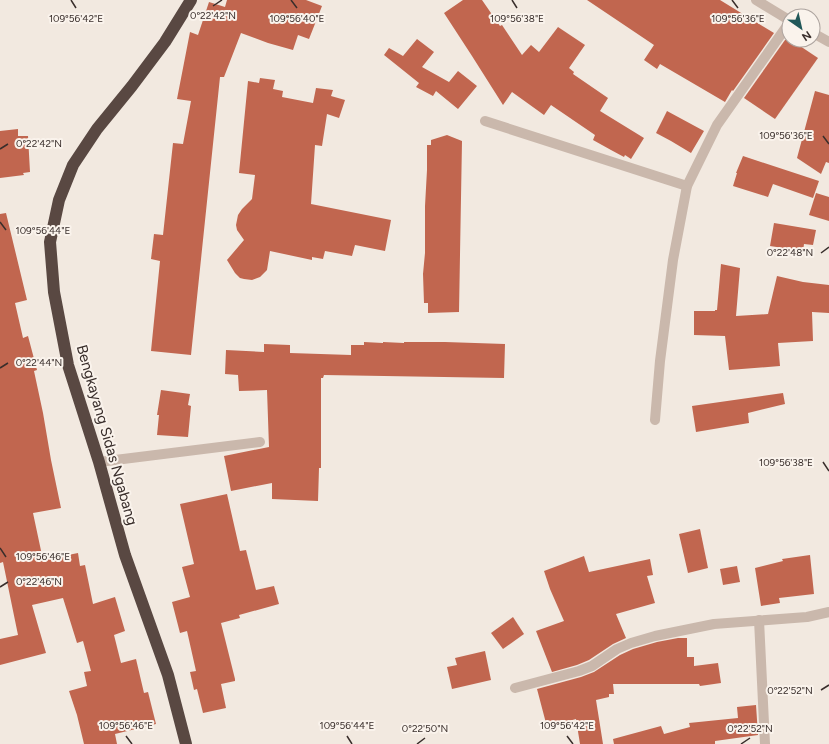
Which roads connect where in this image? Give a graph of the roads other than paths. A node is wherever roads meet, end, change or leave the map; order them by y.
1 (191, 0) edge
2 (756, 0) edge
3 (781, 15) edge
4 (781, 34) edge
5 (485, 121) dead end
6 (687, 186) junction
7 (655, 420) dead end
8 (260, 442) dead end
9 (99, 462) junction
10 (829, 612) edge
11 (759, 620) junction
12 (515, 688) dead end
13 (186, 744) edge
14 (765, 744) edge

1 - 9 highway, Bengkayang Sidas Ngabang
2 - 3 street
4 - 6 street
5 - 6 street
6 - 7 street
8 - 9 street
9 - 13 highway, Bengkayang Sidas Ngabang
10 - 11 street
11 - 12 street
11 - 14 street

